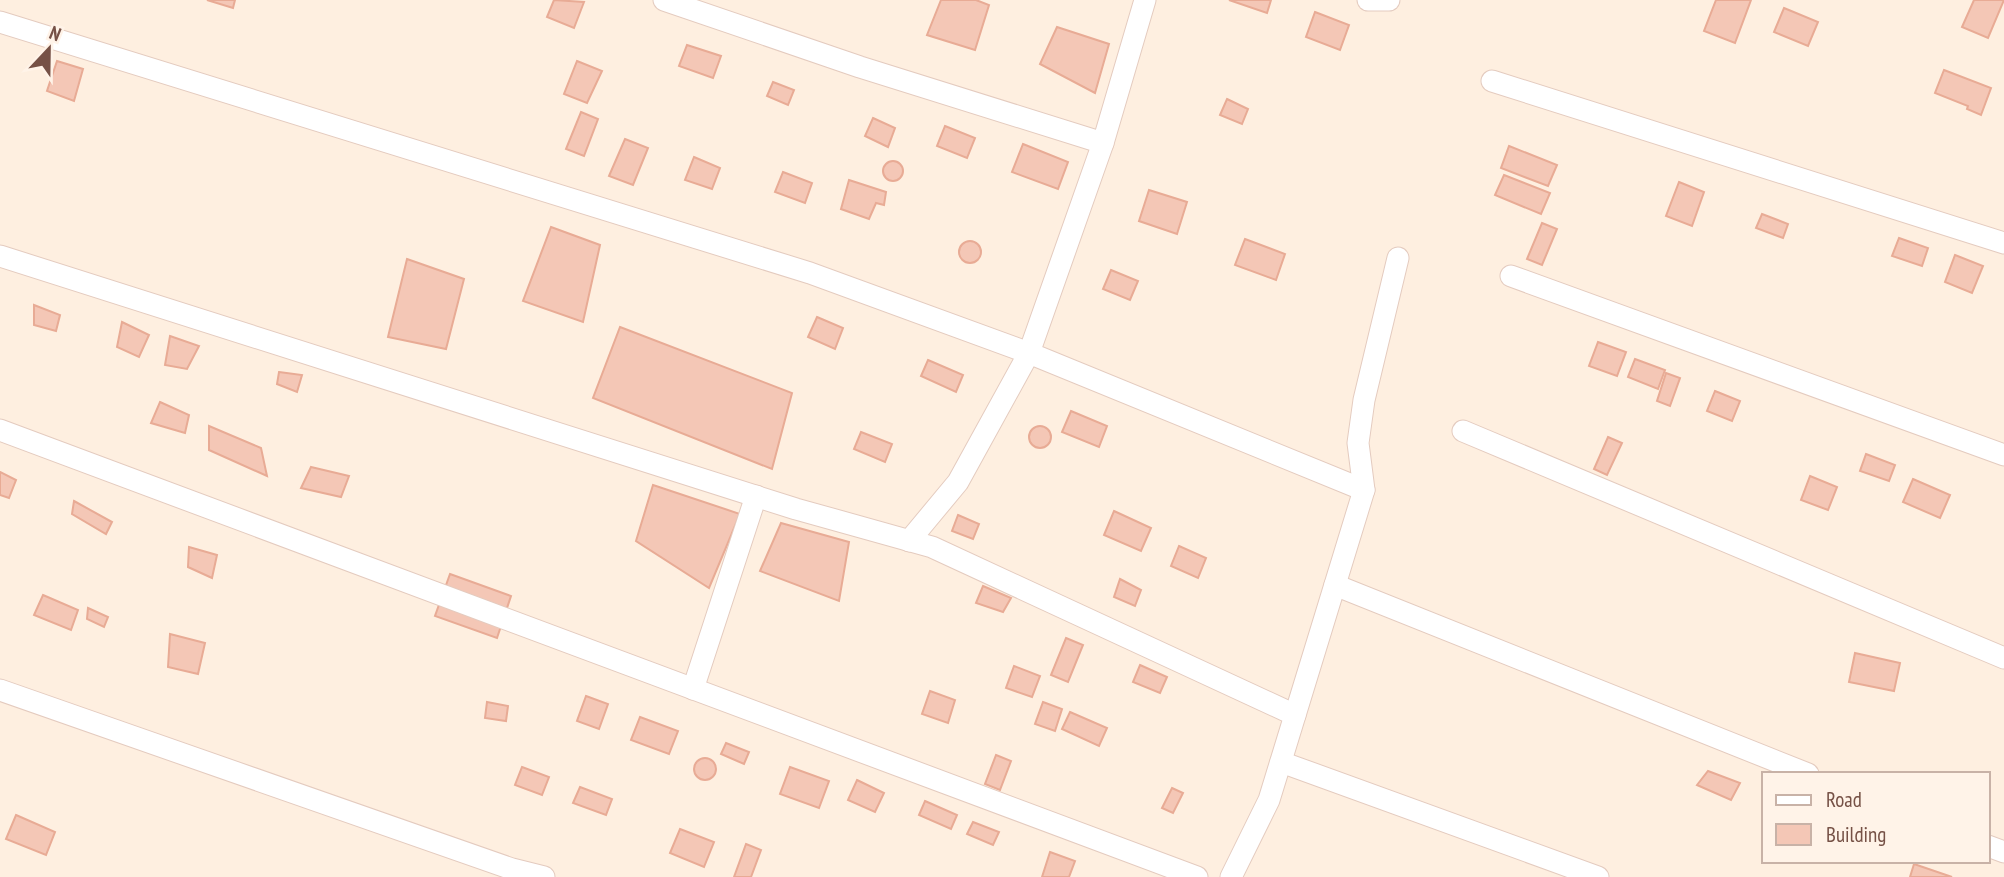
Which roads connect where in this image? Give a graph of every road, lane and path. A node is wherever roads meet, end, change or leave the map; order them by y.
1 (664, 0) edge
2 (1145, 0) edge
3 (1368, 0) edge
4 (1390, 0) edge
5 (0, 22) edge
6 (1492, 81) dead end
7 (1103, 143) junction
8 (2004, 243) edge
9 (0, 256) edge
10 (1398, 258) dead end
11 (1511, 275) dead end
12 (1029, 354) junction
13 (0, 430) edge
14 (1462, 431) dead end
15 (2004, 455) edge
16 (1364, 490) junction
17 (756, 496) junction
18 (909, 541) junction
19 (1335, 585) junction
20 (2004, 659) edge
21 (693, 689) junction
22 (0, 690) edge
23 (1295, 715) junction
24 (1281, 762) junction
25 (1803, 772) edge
26 (544, 877) edge
27 (1197, 877) edge
28 (1231, 877) edge
29 (1598, 877) edge

1 - 7 street
2 - 7 street
3 - 4 street
5 - 12 street
6 - 8 street
7 - 12 street
9 - 17 street
10 - 16 street
11 - 15 street
12 - 16 street
12 - 18 street
13 - 21 street
14 - 20 street
16 - 19 street
17 - 18 street
17 - 21 street
18 - 23 street
19 - 23 street
19 - 25 street
21 - 27 street
22 - 26 street
23 - 24 street
24 - 28 street
24 - 29 street

